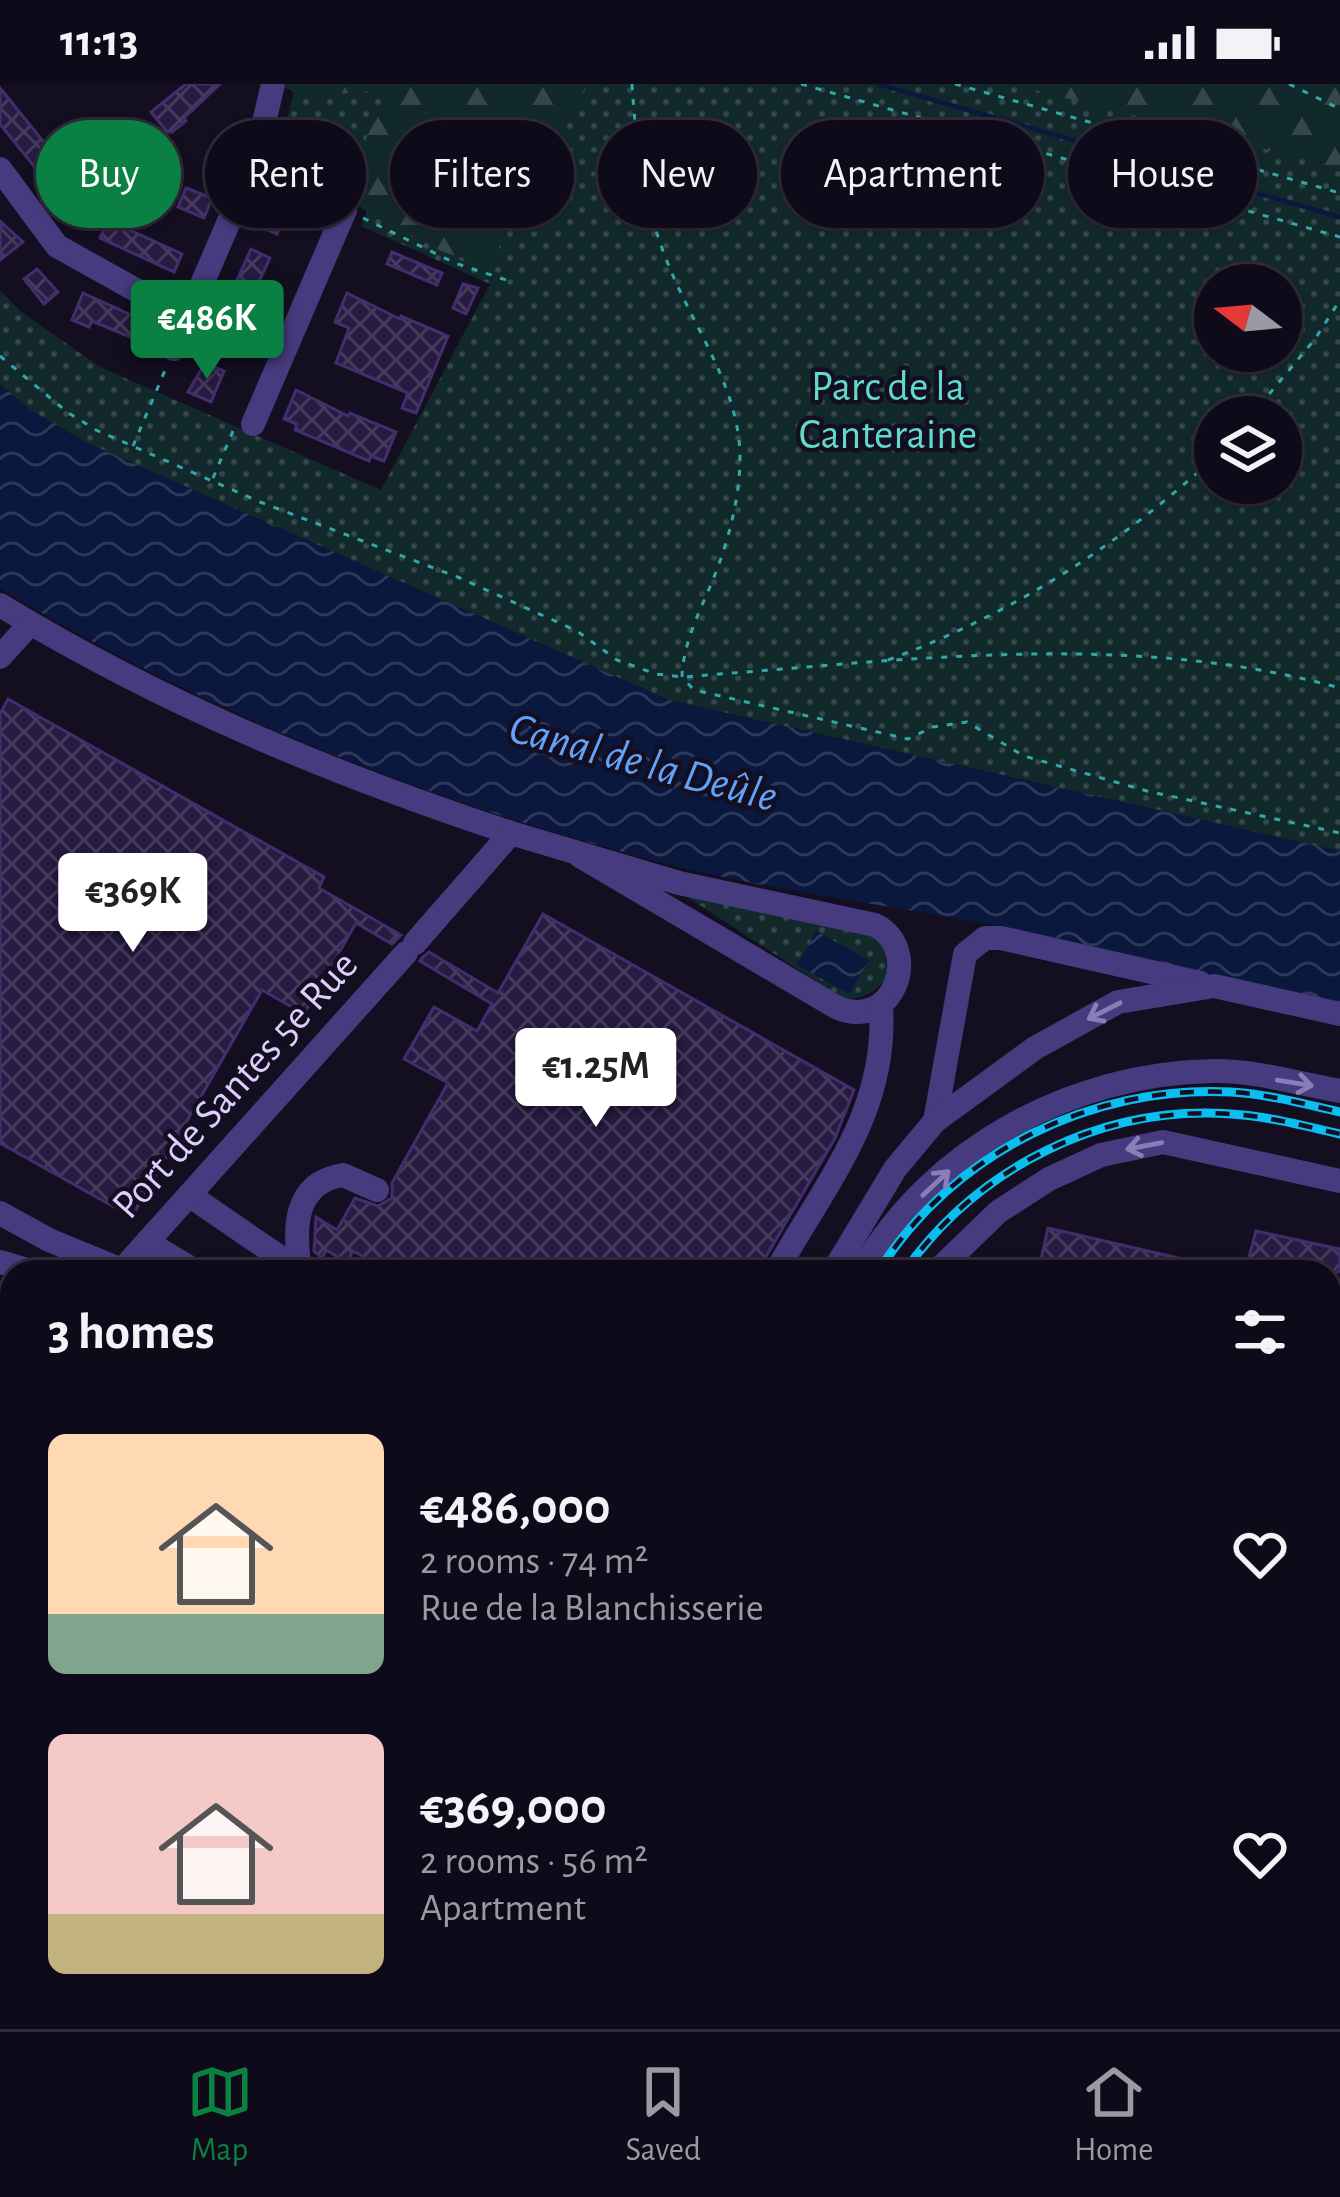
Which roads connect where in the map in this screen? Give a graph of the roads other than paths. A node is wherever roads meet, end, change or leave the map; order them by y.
1 (273, 84) edge
2 (264, 120) edge
3 (0, 169) edge
4 (226, 228) edge
5 (337, 228) edge
6 (190, 311) junction
7 (174, 349) road end
8 (243, 427) road end
9 (0, 605) edge
10 (30, 624) junction
11 (0, 657) edge
12 (511, 833) junction
13 (580, 856) junction
14 (1214, 986) junction
15 (881, 1006) junction
16 (1340, 1014) edge
17 (1340, 1091) edge
18 (935, 1121) junction
19 (1340, 1181) edge
20 (377, 1190) dead end
21 (189, 1195) junction
22 (0, 1213) edge
23 (147, 1242) junction
24 (98, 1260) edge
25 (131, 1260) edge
26 (177, 1260) edge
27 (283, 1260) edge
28 (299, 1260) edge
29 (783, 1260) edge
30 (840, 1260) edge
31 (870, 1260) edge
32 (948, 1260) edge

1 - 2 street
3 - 6 street
4 - 6 street
5 - 8 street
6 - 7 street
9 - 10 street
10 - 11 street
10 - 12 street
12 - 13 street
12 - 21 street, Port de Santes 5e Rue
13 - 15 street
13 - 15 street
14 - 16 street
14 -> 18 street
14 - 18 street
15 - 29 street
31 -> 17 street
18 - 30 street
19 -> 32 street
20 - 28 street
21 - 23 street, Port de Santes 5e Rue
21 - 27 street
22 - 24 street
23 - 25 street, Port de Santes 5e Rue
23 - 26 street

